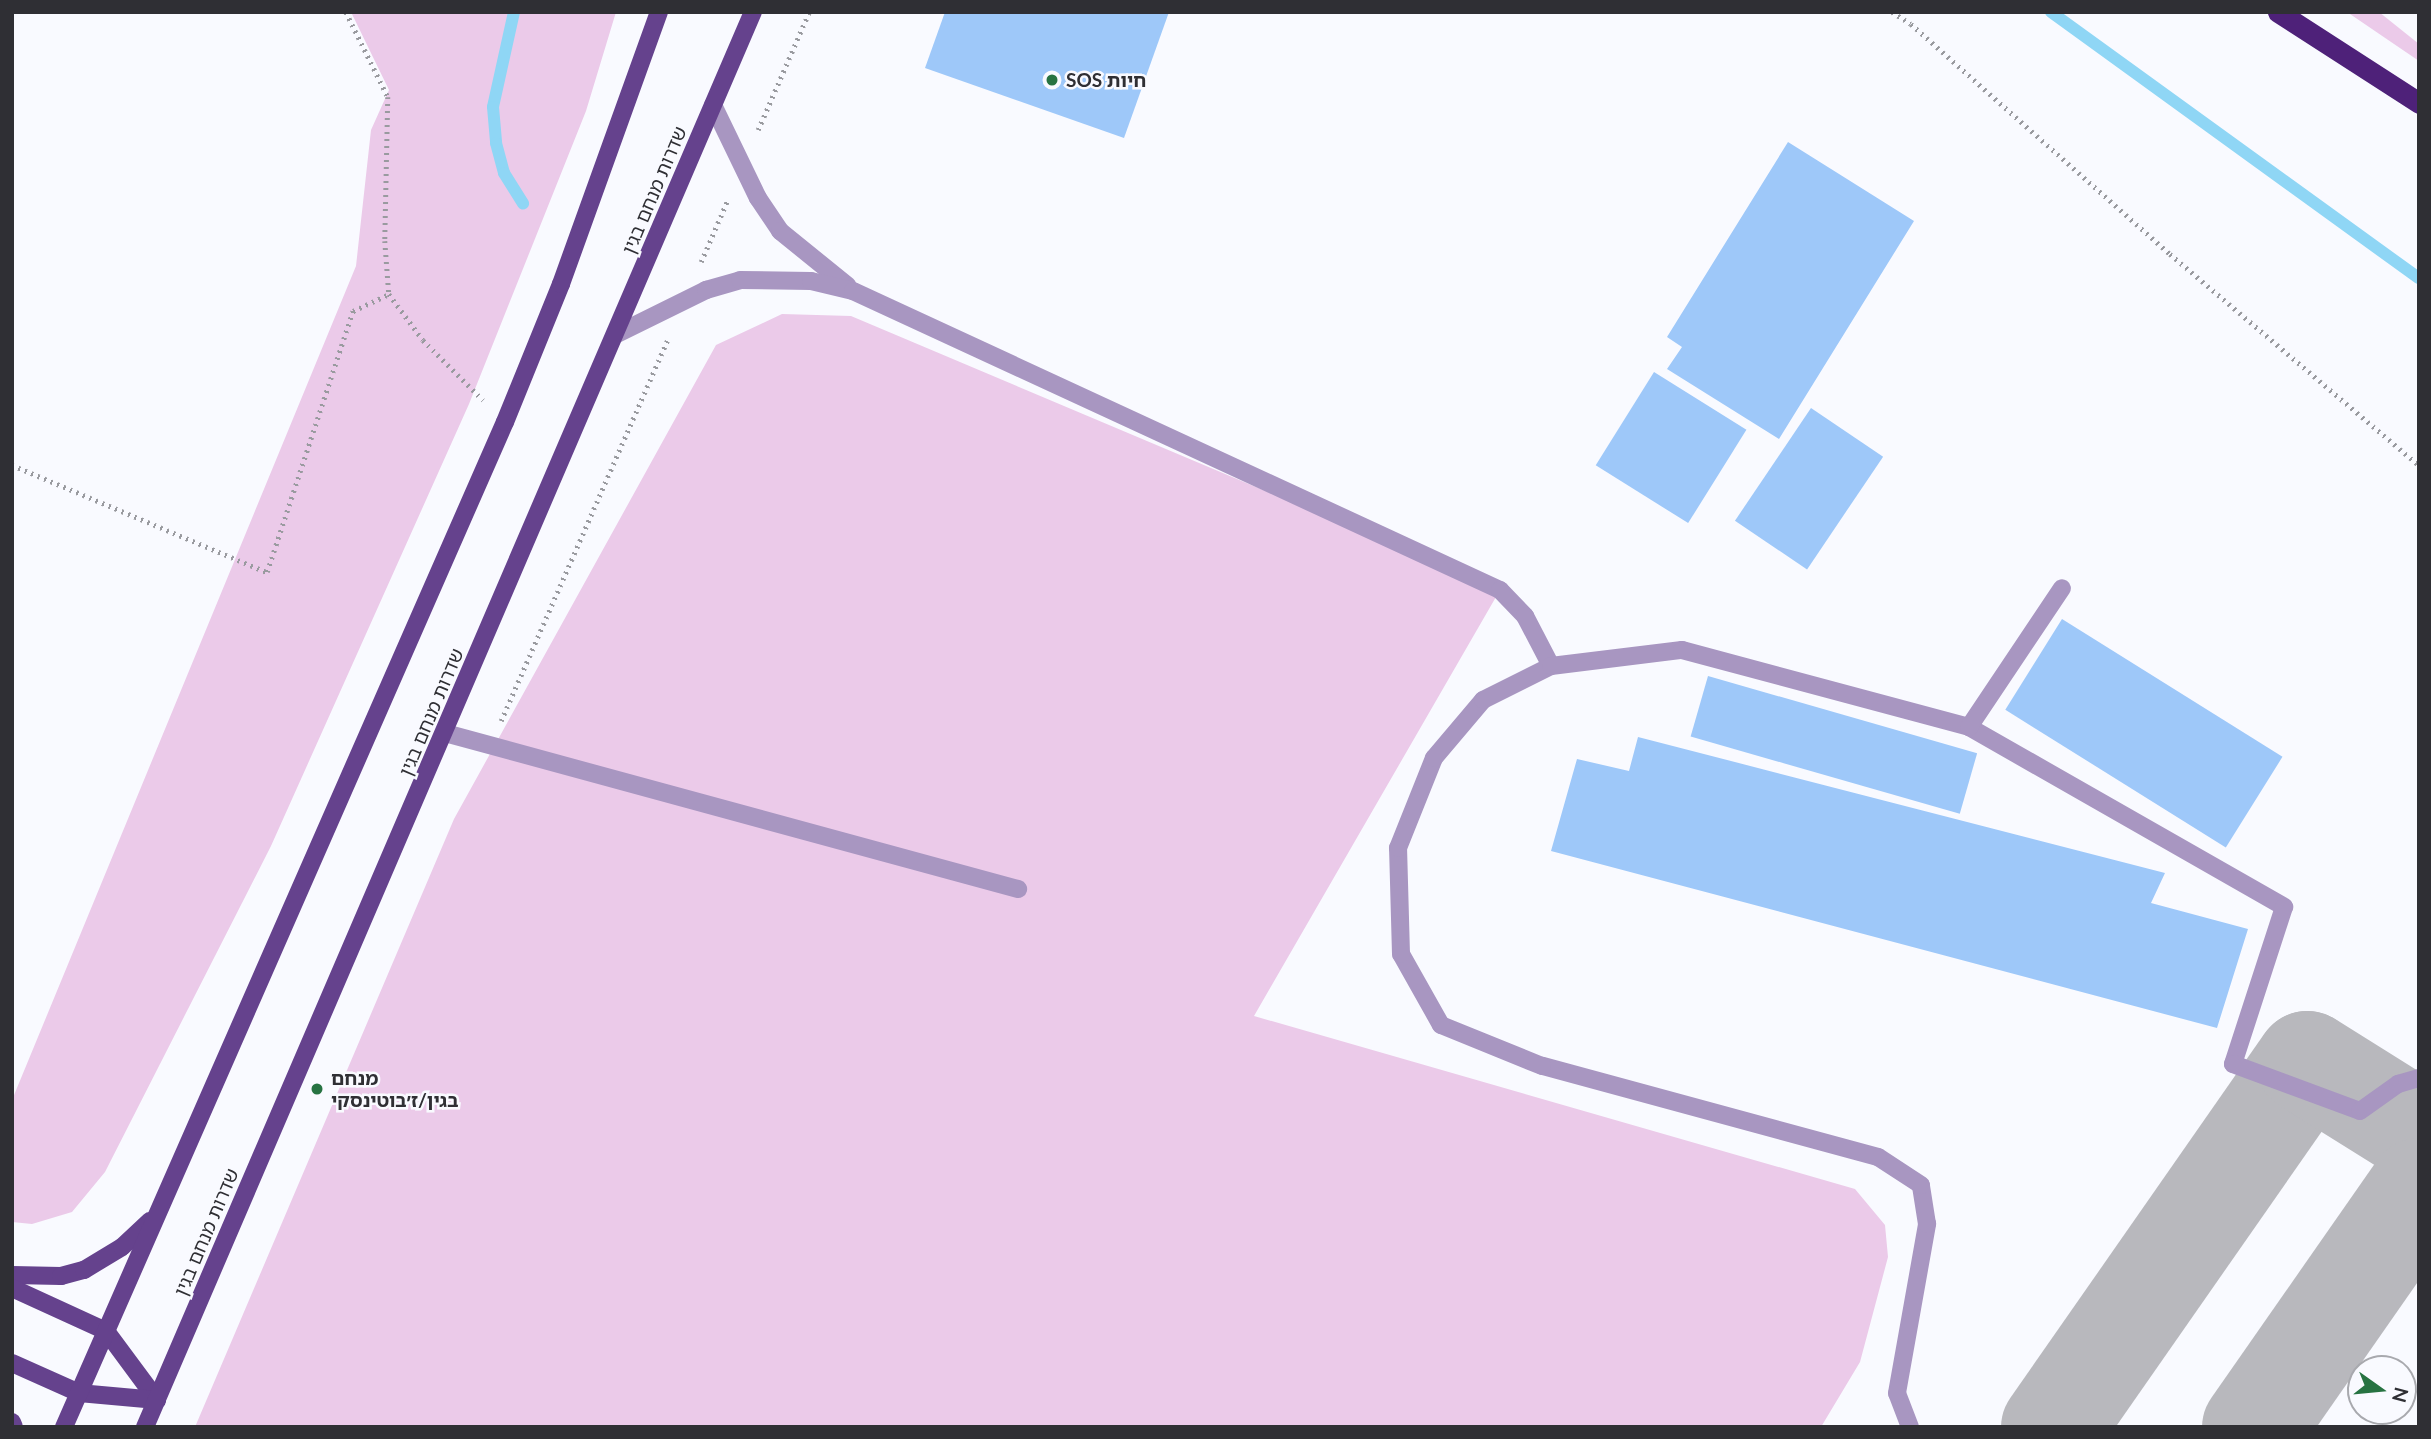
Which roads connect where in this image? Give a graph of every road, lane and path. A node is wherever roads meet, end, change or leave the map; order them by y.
1 (346, 12) edge
2 (659, 12) edge
3 (753, 12) edge
4 (809, 12) edge
5 (1892, 12) edge
6 (2278, 12) edge
7 (2419, 103) edge
8 (713, 105) junction
9 (742, 166) junction
10 (853, 291) junction
11 (389, 294) junction
12 (685, 300) junction
13 (615, 335) junction
14 (505, 422) junction
15 (12, 465) edge
16 (2419, 465) edge
17 (2062, 587) dead end
18 (1551, 666) junction
19 (1969, 727) junction
20 (445, 733) junction
21 (490, 746) junction
22 (1018, 889) dead end
23 (2419, 1078) edge
24 (169, 1188) junction
25 (12, 1275) edge
26 (12, 1288) edge
27 (106, 1331) junction
28 (12, 1363) edge
29 (79, 1393) junction
30 (157, 1400) junction
31 (12, 1422) edge
32 (14, 1427) edge
33 (64, 1427) edge
34 (145, 1427) edge
35 (1910, 1427) edge

1 - 11 path
2 - 14 main road
3 - 8 main road, שדרות מנחם בגין
4 - 9 path
5 - 16 path
6 - 7 highway
8 - 9 street
8 - 13 main road, שדרות מנחם בגין
9 - 10 street
9 - 12 path
10 - 12 street
10 - 18 street
11 - 14 path
11 - 15 path
12 - 13 street
12 - 21 path
13 - 20 main road, שדרות מנחם בגין
14 - 24 main road
17 - 19 street
18 - 19 street
18 - 35 street
19 - 23 street
20 - 21 street
20 - 30 main road, שדרות מנחם בגין
21 - 22 street
24 - 25 main road
24 - 27 main road
26 - 27 main road
27 - 29 main road
27 - 30 main road
28 - 29 main road
29 - 30 main road
29 - 33 main road
30 - 34 main road, שדרות מנחם בגין
31 - 32 main road

